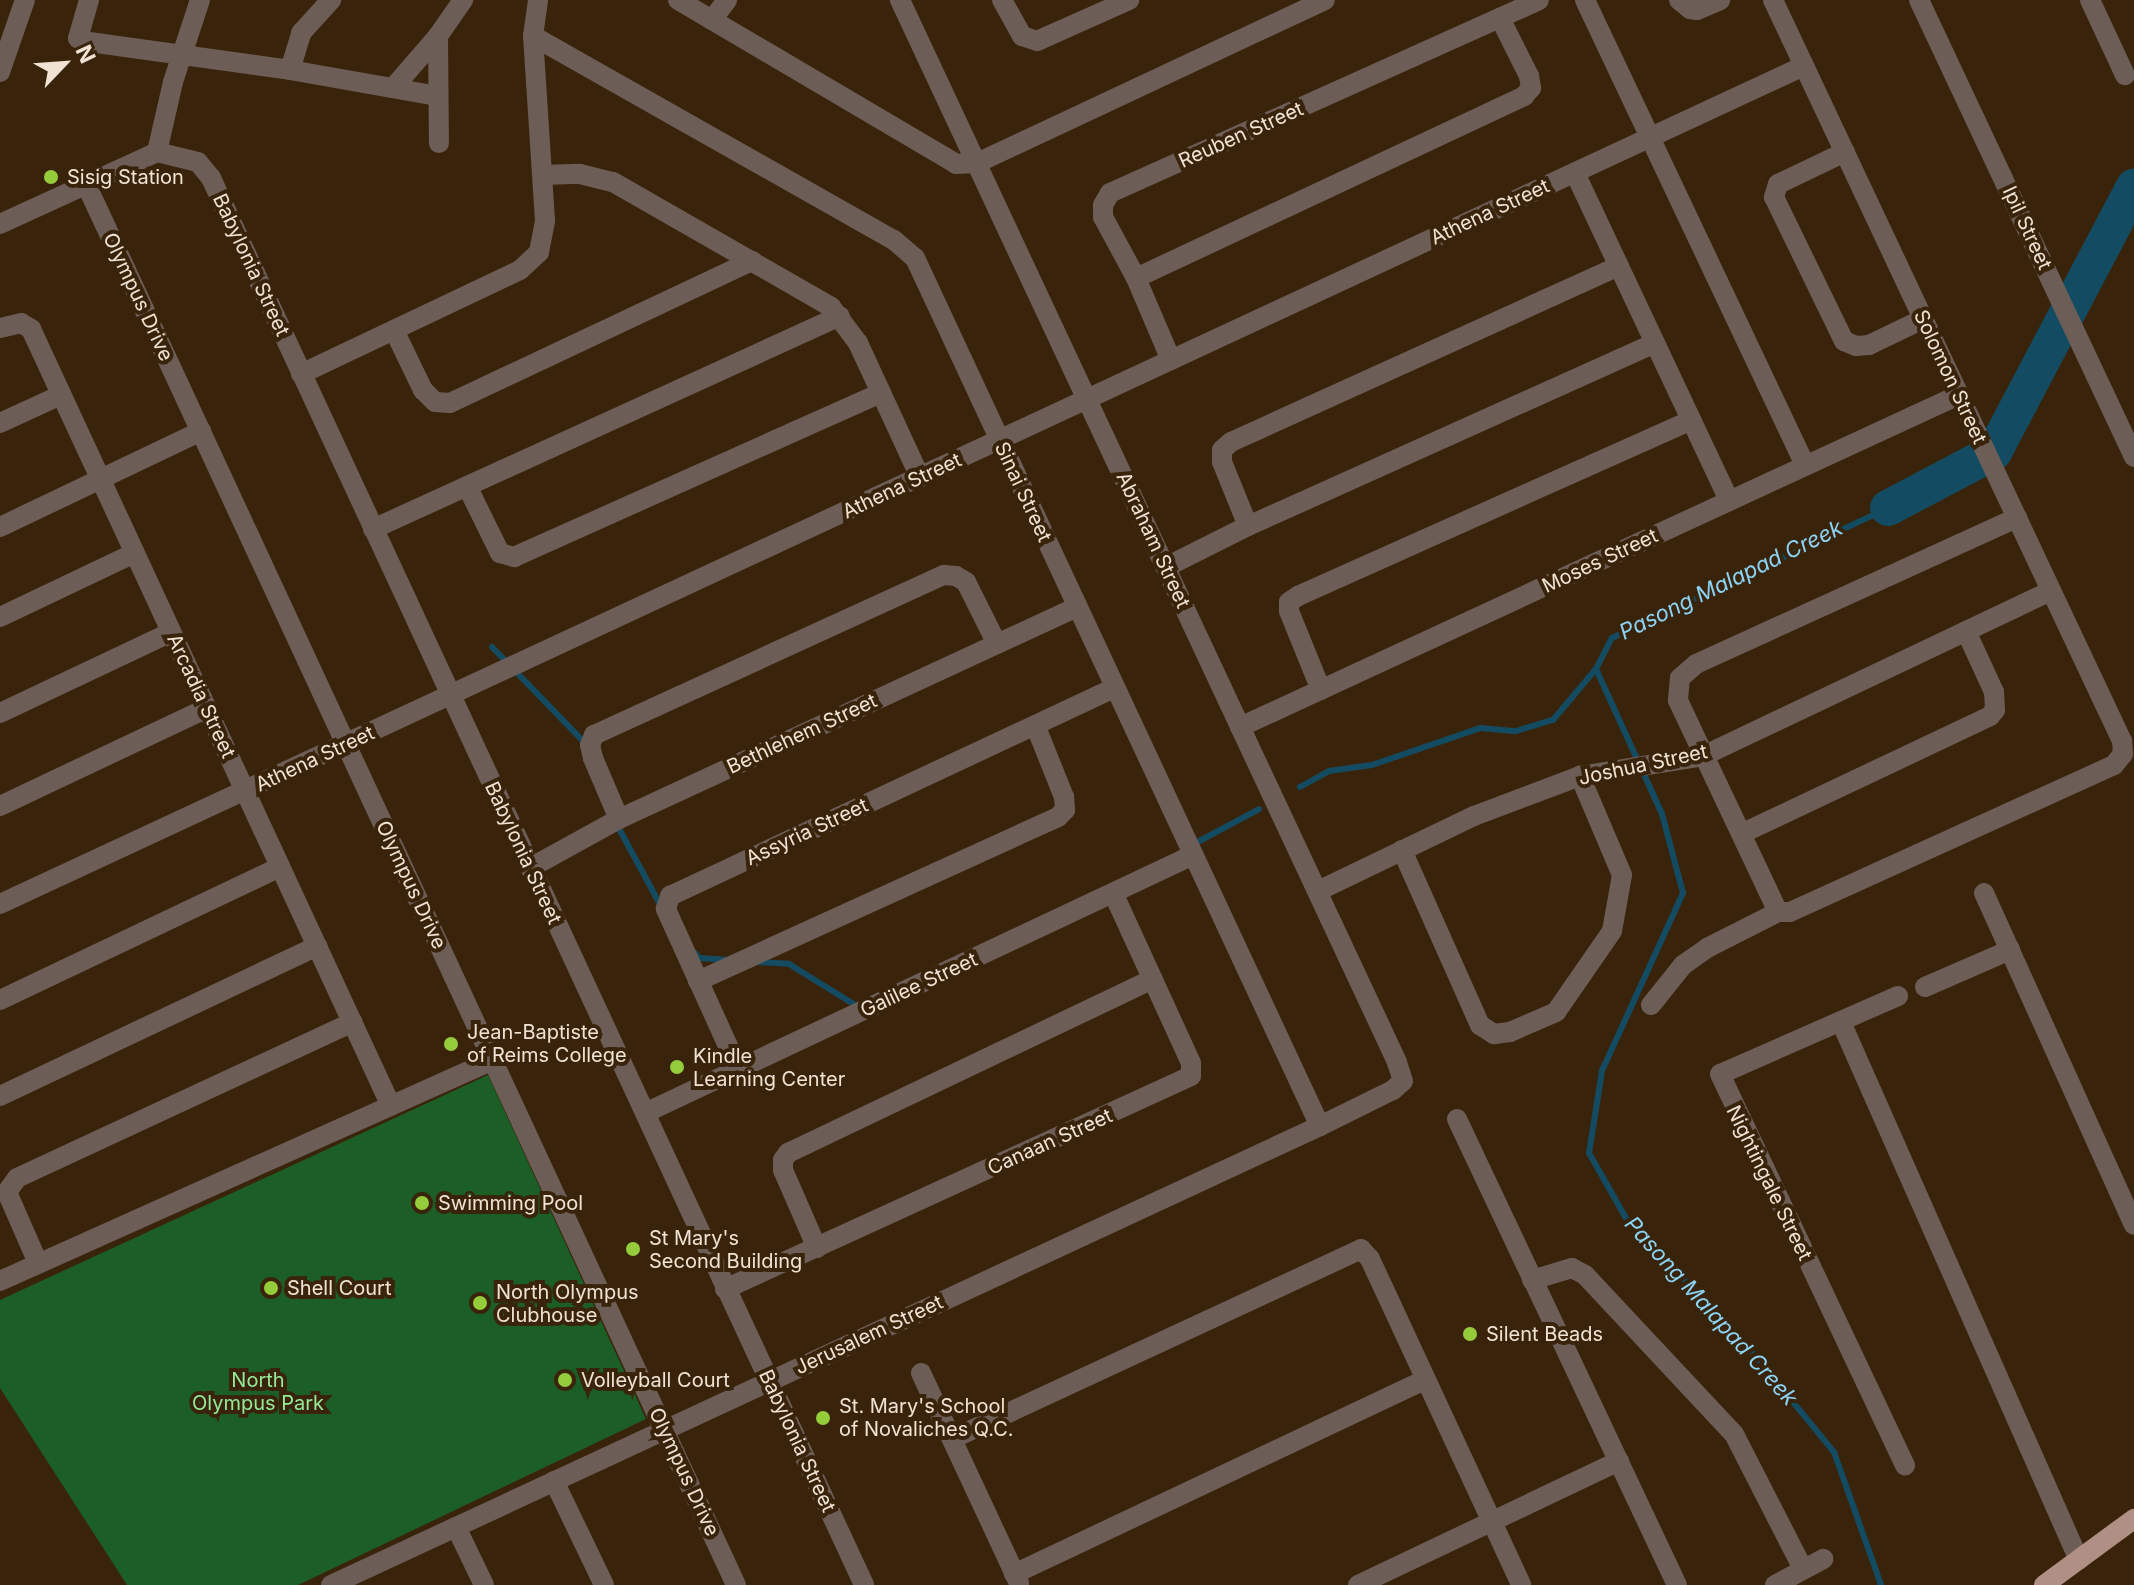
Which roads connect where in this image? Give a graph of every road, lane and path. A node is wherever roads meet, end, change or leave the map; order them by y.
1 (25, 0) edge
2 (89, 0) edge
3 (200, 0) edge
4 (331, 0) edge
5 (463, 0) edge
6 (538, 0) edge
7 (678, 0) edge
8 (727, 0) edge
9 (1002, 0) edge
10 (1129, 0) edge
11 (1325, 0) edge
12 (1539, 0) edge
13 (1585, 0) edge
14 (1679, 0) edge
15 (1720, 0) edge
16 (1773, 0) edge
17 (1919, 0) edge
18 (2090, 0) edge
19 (902, 1) edge
20 (1500, 18) junction
21 (712, 20) junction
22 (438, 36) junction
23 (533, 36) junction
24 (181, 57) junction
25 (1804, 66) junction
26 (290, 70) junction
27 (0, 72) edge
28 (2125, 75) dead end
29 (393, 88) junction
30 (437, 96) junction
31 (1650, 138) junction
32 (439, 143) dead end
33 (157, 152) junction
34 (1845, 152) junction
35 (977, 163) junction
36 (1575, 173) junction
37 (543, 175) junction
38 (86, 184) junction
39 (0, 224) edge
40 (752, 261) junction
41 (1619, 266) junction
42 (1136, 278) junction
43 (840, 316) junction
44 (1923, 319) junction
45 (0, 328) edge
46 (394, 330) junction
47 (1655, 343) junction
48 (1171, 360) junction
49 (301, 374) junction
50 (881, 393) junction
51 (61, 395) junction
52 (1959, 395) junction
53 (1087, 399) junction
54 (1691, 420) junction
55 (0, 423) edge
56 (201, 431) junction
57 (999, 441) junction
58 (2134, 457) edge
59 (1805, 465) junction
60 (920, 477) junction
61 (100, 480) junction
62 (467, 486) junction
63 (1729, 501) junction
64 (2017, 518) junction
65 (1248, 526) junction
66 (0, 527) edge
67 (373, 529) junction
68 (135, 553) junction
69 (1166, 567) junction
70 (2051, 591) junction
71 (1077, 607) junction
72 (0, 617) edge
73 (1966, 631) junction
74 (171, 632) junction
75 (997, 644) junction
76 (1115, 688) junction
77 (1321, 690) junction
78 (450, 696) junction
79 (207, 708) junction
80 (0, 713) edge
81 (1036, 727) junction
82 (1240, 727) junction
83 (346, 744) junction
84 (1703, 756) junction
85 (1580, 776) junction
86 (245, 791) junction
87 (0, 806) edge
88 (619, 819) junction
89 (1743, 833) junction
90 (1402, 850) junction
91 (1193, 855) junction
92 (280, 867) junction
93 (530, 868) junction
94 (1318, 891) junction
95 (1113, 893) junction
96 (1984, 893) dead end
97 (0, 904) edge
98 (1778, 912) junction
99 (317, 946) junction
100 (2010, 950) junction
101 (1153, 979) junction
102 (698, 981) junction
103 (1925, 987) dead end
104 (1898, 996) dead end
105 (0, 1000) edge
106 (1651, 1005) dead end
107 (353, 1022) junction
108 (1841, 1022) junction
109 (493, 1060) junction
110 (738, 1068) junction
111 (1403, 1081) joint
112 (0, 1096) edge
113 (391, 1106) junction
114 (645, 1113) junction
115 (1457, 1119) dead end
116 (1320, 1126) junction
117 (2134, 1225) edge
118 (817, 1248) junction
119 (38, 1263) junction
120 (1532, 1280) junction
121 (0, 1281) edge
122 (725, 1289) junction
123 (921, 1373) dead end
124 (1424, 1380) junction
125 (770, 1382) junction
126 (665, 1429) junction
127 (952, 1439) junction
128 (1619, 1461) junction
129 (1905, 1466) dead end
130 (554, 1481) junction
131 (2134, 1519) edge
132 (1492, 1522) junction
133 (456, 1527) junction
134 (1823, 1559) dead end
135 (2079, 1560) junction
136 (1803, 1569) junction
137 (365, 1578) edge
138 (1017, 1580) edge
139 (2056, 1582) edge
140 (331, 1585) edge
141 (484, 1585) edge
142 (604, 1585) edge
143 (736, 1585) edge
144 (864, 1585) edge
145 (1358, 1585) edge
146 (1521, 1585) edge
147 (1677, 1585) edge
148 (1775, 1585) edge

1 - 27 street
2 - 24 street
3 - 24 street
4 - 26 street
5 - 22 street
6 - 23 street
7 - 21 street
8 - 21 street
9 - 10 street
11 - 35 street
12 - 20 street, Reuben Street
13 - 31 street
14 - 15 street
16 - 25 street, Solomon Street
17 - 58 street, Ipil Street
18 - 28 street
19 - 35 street, Abraham Street
20 - 42 street
20 - 42 street, Reuben Street
21 - 35 street
22 - 29 street
22 - 30 street
23 - 37 street
23 - 57 street, Sinai Street
24 - 26 street
24 - 33 street
25 - 31 street, Athena Street
25 - 34 street, Solomon Street
26 - 29 street
29 - 30 street
30 - 32 street
31 - 36 street, Athena Street
31 - 59 street
33 - 38 street
33 - 49 street, Babylonia Street
34 - 44 street, Solomon Street
34 - 44 street
35 - 53 street, Abraham Street
36 - 41 street
36 - 48 street, Athena Street
37 - 40 street
37 - 46 street
38 - 39 street
38 - 56 street, Olympus Drive
40 - 43 street
40 - 46 street
41 - 47 street
41 - 65 street
42 - 48 street, Reuben Street
43 - 50 street
43 - 62 street
44 - 52 street, Solomon Street
45 - 51 street, Arcadia Street
46 - 49 street
47 - 54 street
47 - 65 street
48 - 53 street, Athena Street
49 - 67 street, Babylonia Street
50 - 60 street
50 - 62 street
51 - 55 street
51 - 61 street, Arcadia Street
52 - 59 street, Moses Street
52 - 64 street, Solomon Street
53 - 57 street, Athena Street
53 - 69 street, Abraham Street
54 - 63 street
54 - 77 street
56 - 61 street
56 - 83 street, Olympus Drive
57 - 60 street, Athena Street
57 - 71 street, Sinai Street
59 - 63 street, Moses Street
60 - 78 street, Athena Street
61 - 66 street
61 - 68 street, Arcadia Street
62 - 67 street
63 - 77 street, Moses Street
64 - 70 street, Solomon Street
64 - 84 street
65 - 69 street
67 - 78 street, Babylonia Street
68 - 72 street
68 - 74 street, Arcadia Street
69 - 82 street, Abraham Street
70 - 73 street, Joshua Street
70 - 98 street, Solomon Street
71 - 75 street, Bethlehem Street
71 - 76 street, Sinai Street
73 - 84 street, Joshua Street
73 - 89 street
74 - 79 street, Arcadia Street
74 - 80 street
75 - 88 street, Bethlehem Street
75 - 88 street
76 - 81 street, Assyria Street
76 - 91 street, Sinai Street
77 - 82 street, Moses Street
78 - 83 street, Athena Street
78 - 93 street, Babylonia Street
79 - 86 street, Arcadia Street
79 - 87 street
81 - 102 street
81 - 102 street, Assyria Street
82 - 94 street, Abraham Street
83 - 86 street, Athena Street
83 - 109 street, Olympus Drive
84 - 85 street, Joshua Street
84 - 89 street
85 - 90 street, Joshua Street
85 - 90 street
86 - 92 street, Arcadia Street
86 - 97 street, Athena Street
88 - 93 street, Bethlehem Street
89 - 98 street
90 - 94 street, Joshua Street
91 - 95 street, Galilee Street
91 - 116 street, Sinai Street
92 - 99 street, Arcadia Street
92 - 105 street
93 - 114 street, Babylonia Street
94 - 111 street, Abraham Street
95 - 101 street, Canaan Street
95 - 110 street, Galilee Street
96 - 100 street
98 - 106 street
99 - 107 street, Arcadia Street
99 - 112 street
100 - 103 street
100 - 117 street
101 - 118 street
101 - 118 street, Canaan Street
102 - 110 street, Assyria Street
104 - 108 street, Nightingale Street
107 - 113 street, Arcadia Street
107 - 119 street
108 - 129 street, Nightingale Street
108 - 135 street
109 - 113 street
109 - 126 street, Olympus Drive
110 - 114 street, Galilee Street
111 - 116 street, Jerusalem Street
113 - 119 street
114 - 122 street, Babylonia Street
115 - 120 street
116 - 125 street, Jerusalem Street
118 - 122 street, Canaan Street
119 - 121 street
120 - 128 street
120 - 136 street
122 - 125 street, Babylonia Street
123 - 127 street
124 - 127 street
124 - 132 street
124 - 138 street
125 - 126 street, Jerusalem Street
125 - 144 street, Babylonia Street
126 - 130 street, Jerusalem Street
126 - 143 street, Olympus Drive
127 - 138 street
128 - 132 street
128 - 147 street
130 - 133 street, Jerusalem Street
130 - 142 street
131 - 135 main road
132 - 145 street
132 - 146 street
133 - 137 street, Jerusalem Street
133 - 141 street
134 - 136 street
135 - 139 main road
136 - 148 street
137 - 140 street, Jerusalem Street

